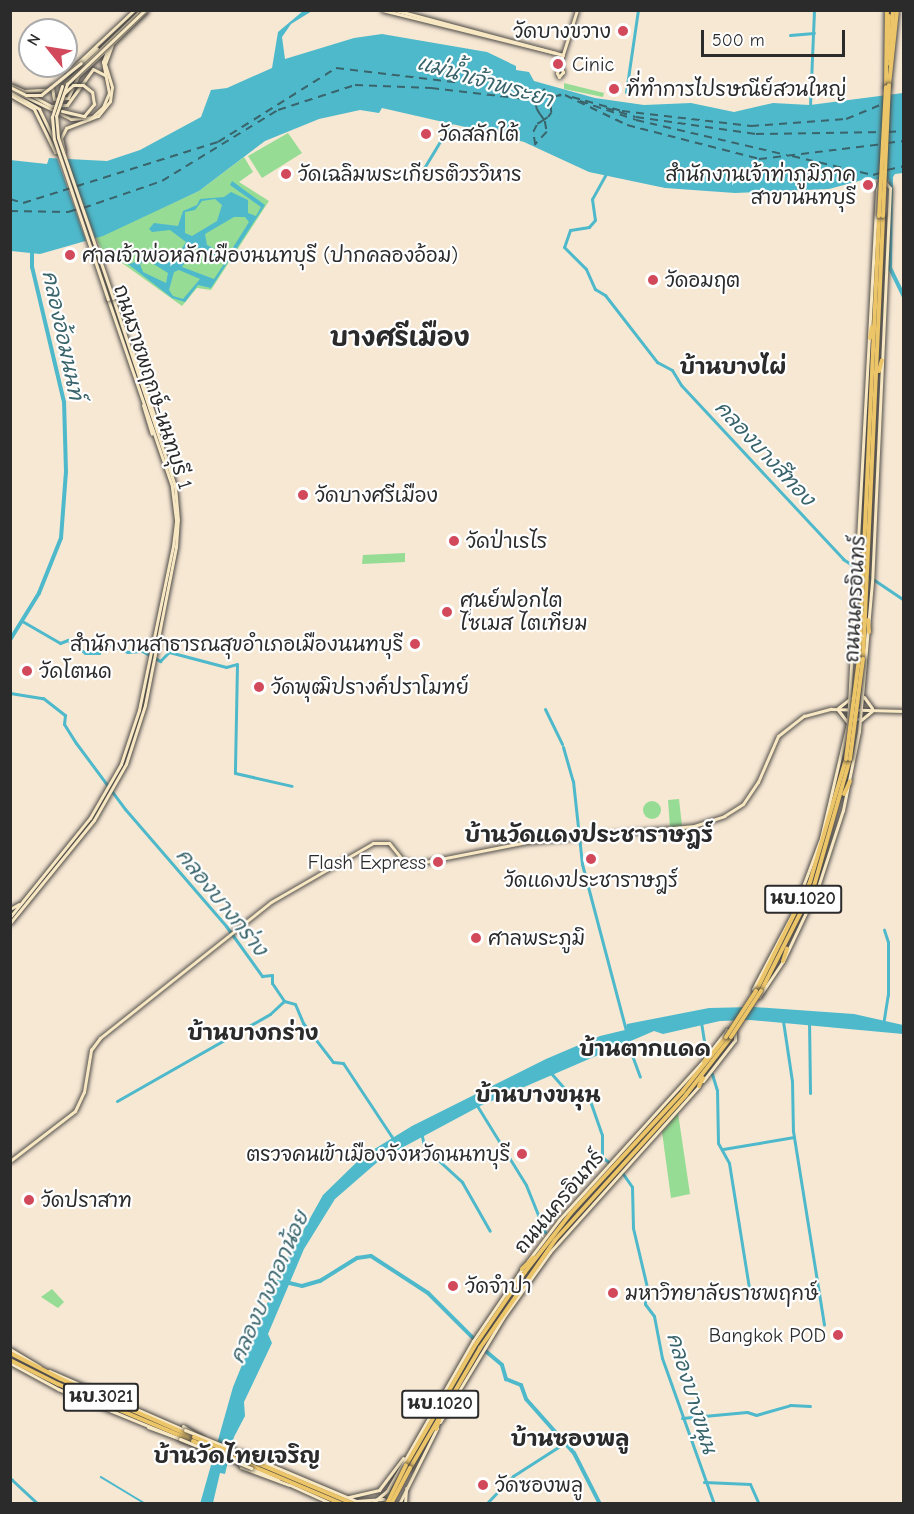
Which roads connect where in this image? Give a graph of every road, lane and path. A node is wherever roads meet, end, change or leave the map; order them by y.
1 (141, 10) edge
2 (382, 10) edge
3 (395, 10) edge
4 (577, 10) edge
5 (892, 10) edge
6 (110, 46) junction
7 (556, 53) junction
8 (563, 55) junction
9 (81, 63) junction
10 (560, 65) dead end
11 (105, 75) junction
12 (54, 85) junction
13 (62, 86) junction
14 (887, 86) junction
15 (11, 90) edge
16 (24, 91) junction
17 (61, 97) junction
18 (51, 106) junction
19 (54, 140) junction
20 (881, 216) junction
21 (882, 269) junction
22 (885, 281) junction
23 (115, 313) junction
24 (874, 315) junction
25 (870, 338) junction
26 (882, 360) junction
27 (877, 384) junction
28 (160, 432) dead end
29 (152, 434) dead end
30 (861, 514) junction
31 (864, 532) junction
32 (861, 565) junction
33 (870, 581) junction
34 (867, 605) junction
35 (869, 633) junction
36 (152, 658) junction
37 (861, 659) junction
38 (863, 695) junction
39 (852, 696) junction
40 (836, 709) junction
41 (850, 709) junction
42 (862, 709) junction
43 (873, 709) junction
44 (903, 711) edge
45 (860, 722) junction
46 (848, 723) junction
47 (838, 781) junction
48 (850, 781) junction
49 (838, 802) junction
50 (22, 903) junction
51 (10, 909) edge
52 (11, 920) edge
53 (791, 925) junction
54 (10, 928) edge
55 (788, 943) junction
56 (772, 956) junction
57 (783, 961) junction
58 (759, 991) junction
59 (729, 1037) junction
60 (710, 1052) junction
61 (711, 1065) junction
62 (698, 1073) junction
63 (699, 1086) junction
64 (10, 1161) edge
65 (611, 1165) junction
66 (619, 1170) junction
67 (555, 1240) junction
68 (542, 1249) junction
69 (550, 1252) junction
70 (522, 1269) junction
71 (479, 1344) junction
72 (10, 1351) edge
73 (10, 1361) edge
74 (77, 1383) junction
75 (93, 1393) junction
76 (91, 1403) junction
77 (110, 1406) junction
78 (443, 1409) junction
79 (145, 1412) junction
80 (139, 1423) junction
81 (436, 1429) junction
82 (194, 1439) junction
83 (414, 1442) junction
84 (244, 1460) junction
85 (408, 1467) junction
86 (288, 1473) junction
87 (406, 1483) junction
88 (289, 1485) junction
89 (389, 1488) junction
90 (402, 1492) junction
91 (345, 1497) junction
92 (372, 1502) edge
93 (332, 1503) edge
94 (342, 1503) edge
95 (354, 1503) edge
96 (391, 1503) edge
97 (399, 1503) edge
98 (405, 1503) edge

1 - 6 main road
1 - 9 main road
1 - 12 main road
1 - 13 main road, bridge
1 - 17 main road, bridge
2 - 7 main road
3 - 7 main road
4 - 8 main road
5 - 14 main road, ถนนนครอินทร์ / นบ.1020
5 - 14 main road, ถนนนครอินทร์ / นบ.1020
6 - 11 main road
6 - 12 main road
6 - 15 main road
7 - 8 main road
8 - 10 main road
9 - 13 main road, bridge
9 - 15 main road, bridge
11 - 15 main road
11 - 18 main road
12 - 16 main road
13 - 19 main road, ถนนราชพฤกษ์-นนทบุรี 1, bridge
14 - 20 main road, ถนนนครอินทร์ / นบ.1020, bridge
15 - 16 main road
15 - 19 main road
16 - 18 main road
17 - 18 main road, bridge
17 - 23 main road, ถนนราชพฤกษ์-นนทบุรี 1, bridge
19 - 23 main road, ถนนราชพฤกษ์-นนทบุรี 1, bridge
20 - 21 main road, ถนนนครอินทร์ / นบ.1020
20 - 24 main road, ถนนนครอินทร์ / นบ.1020
21 - 22 main road
21 - 27 main road, ถนนนครอินทร์ / นบ.1020
22 - 25 main road, ถนนนครอินทร์ / นบ.1020
22 - 26 main road, ถนนนครอินทร์ / นบ.1020
23 - 28 main road
23 - 29 main road
23 - 36 main road, ถนนราชพฤกษ์-นนทบุรี 1
24 - 25 main road
24 - 31 main road, ถนนนครอินทร์ / นบ.1020
25 - 30 main road, ถนนนครอินทร์ / นบ.1020
26 - 27 main road
26 - 33 main road, ถนนนครอินทร์ / นบ.1020
27 - 33 main road, ถนนนครอินทร์ / นบ.1020
30 - 31 main road
30 - 32 main road, ถนนนครอินทร์ / นบ.1020
31 - 32 main road, ถนนนครอินทร์ / นบ.1020
32 - 37 main road, ถนนนครอินทร์ / นบ.1020
32 - 39 main road, ถนนนครอินทร์ / นบ.1020
33 - 34 main road, ถนนนครอินทร์ / นบ.1020
33 - 35 main road, ถนนนครอินทร์ / นบ.1020
34 - 35 main road
34 - 37 main road, ถนนนครอินทร์ / นบ.1020
35 - 38 main road, ถนนนครอินทร์ / นบ.1020
36 - 50 main road, ถนนราชพฤกษ์-นนทบุรี 1
36 - 52 main road, ถนนราชพฤกษ์-นนทบุรี 1
37 - 49 main road, ถนนนครอินทร์ / นบ.1020, bridge
38 - 39 main road
38 - 42 main road, ถนนนครอินทร์ / นบ.1020
38 - 43 main road
39 - 40 main road
39 - 41 main road, ถนนนครอินทร์ / นบ.1020
40 - 41 main road
40 - 46 main road
40 - 64 main road
41 - 42 main road
41 - 46 main road, ถนนนครอินทร์ / นบ.1020
42 - 43 main road
42 - 45 main road, ถนนนครอินทร์ / นบ.1020
43 - 44 main road
43 - 45 main road
45 - 46 main road
45 - 48 main road, ถนนนครอินทร์ / นบ.1020
46 - 47 main road, ถนนนครอินทร์ / นบ.1020
47 - 49 main road
47 - 56 main road, ถนนนครอินทร์ / นบ.1020
48 - 49 main road
48 - 57 main road, ถนนนครอินทร์ / นบ.1020
49 - 53 main road, ถนนนครอินทร์ / นบ.1020
49 - 55 main road, ถนนนครอินทร์ / นบ.1020
50 - 51 main road
50 - 52 main road, ถนนราชพฤกษ์-นนทบุรี 1
52 - 54 main road
53 - 56 main road
53 - 58 main road, ถนนนครอินทร์ / นบ.1020
55 - 57 main road
55 - 58 main road, ถนนนครอินทร์ / นบ.1020
56 - 57 main road, ถนนนครอินทร์ / นบ.1020
58 - 59 main road, ถนนนครอินทร์ / นบ.1020, bridge
59 - 61 main road, ถนนนครอินทร์ / นบ.1020
59 - 62 main road, ถนนนครอินทร์ / นบ.1020
60 - 62 main road
60 - 63 main road, ถนนนครอินทร์ / นบ.1020
60 - 65 main road, ถนนนครอินทร์ / นบ.1020
61 - 63 main road
61 - 66 main road, ถนนนครอินทร์ / นบ.1020
62 - 65 main road, ถนนนครอินทร์ / นบ.1020
63 - 66 main road, ถนนนครอินทร์ / นบ.1020
65 - 68 main road, ถนนนครอินทร์ / นบ.1020
65 - 70 main road, ถนนนครอินทร์ / นบ.1020
66 - 67 main road, ถนนนครอินทร์ / นบ.1020
66 - 69 main road, ถนนนครอินทร์ / นบ.1020
67 - 69 main road
67 - 71 main road, ถนนนครอินทร์ / นบ.1020
68 - 70 main road
68 - 71 main road, ถนนนครอินทร์ / นบ.1020
69 - 71 main road, ถนนนครอินทร์ / นบ.1020
70 - 71 main road, ถนนนครอินทร์ / นบ.1020
71 - 78 main road, ถนนนครอินทร์ / นบ.1020
71 - 81 main road, ถนนนครอินทร์ / นบ.1020
71 - 83 main road, ถนนนครอินทร์ / นบ.1020
71 - 85 main road, ถนนนครอินทร์ / นบ.1020
72 - 74 main road, นบ.3021
72 - 75 main road, นบ.3021
73 - 76 main road, นบ.3021
73 - 77 main road, นบ.3021
74 - 75 main road
74 - 79 main road, นบ.3021
75 - 82 main road, นบ.3021
76 - 77 main road
76 - 80 main road, นบ.3021
77 - 82 main road, นบ.3021
78 - 81 main road
78 - 85 main road, ถนนนครอินทร์ / นบ.1020
79 - 80 main road
79 - 86 main road, นบ.3021, bridge
80 - 88 main road, นบ.3021, bridge
81 - 87 main road, ถนนนครอินทร์ / นบ.1020
82 - 84 main road, นบ.3021, bridge
83 - 89 main road, ถนนนครอินทร์ / นบ.1020
83 - 91 main road
84 - 94 main road, นบ.3021
84 - 95 main road, นบ.3021
85 - 96 main road, ถนนนครอินทร์ / นบ.1020, bridge
86 - 88 main road
86 - 91 main road, นบ.3021
87 - 90 main road, ถนนนครอินทร์ / นบ.1020
87 - 98 main road
88 - 93 main road, นบ.3021
89 - 90 main road
89 - 92 main road, ถนนนครอินทร์ / นบ.1020
90 - 97 main road, ถนนนครอินทร์ / นบ.1020
91 - 92 main road, นบ.3021
92 - 96 main road

